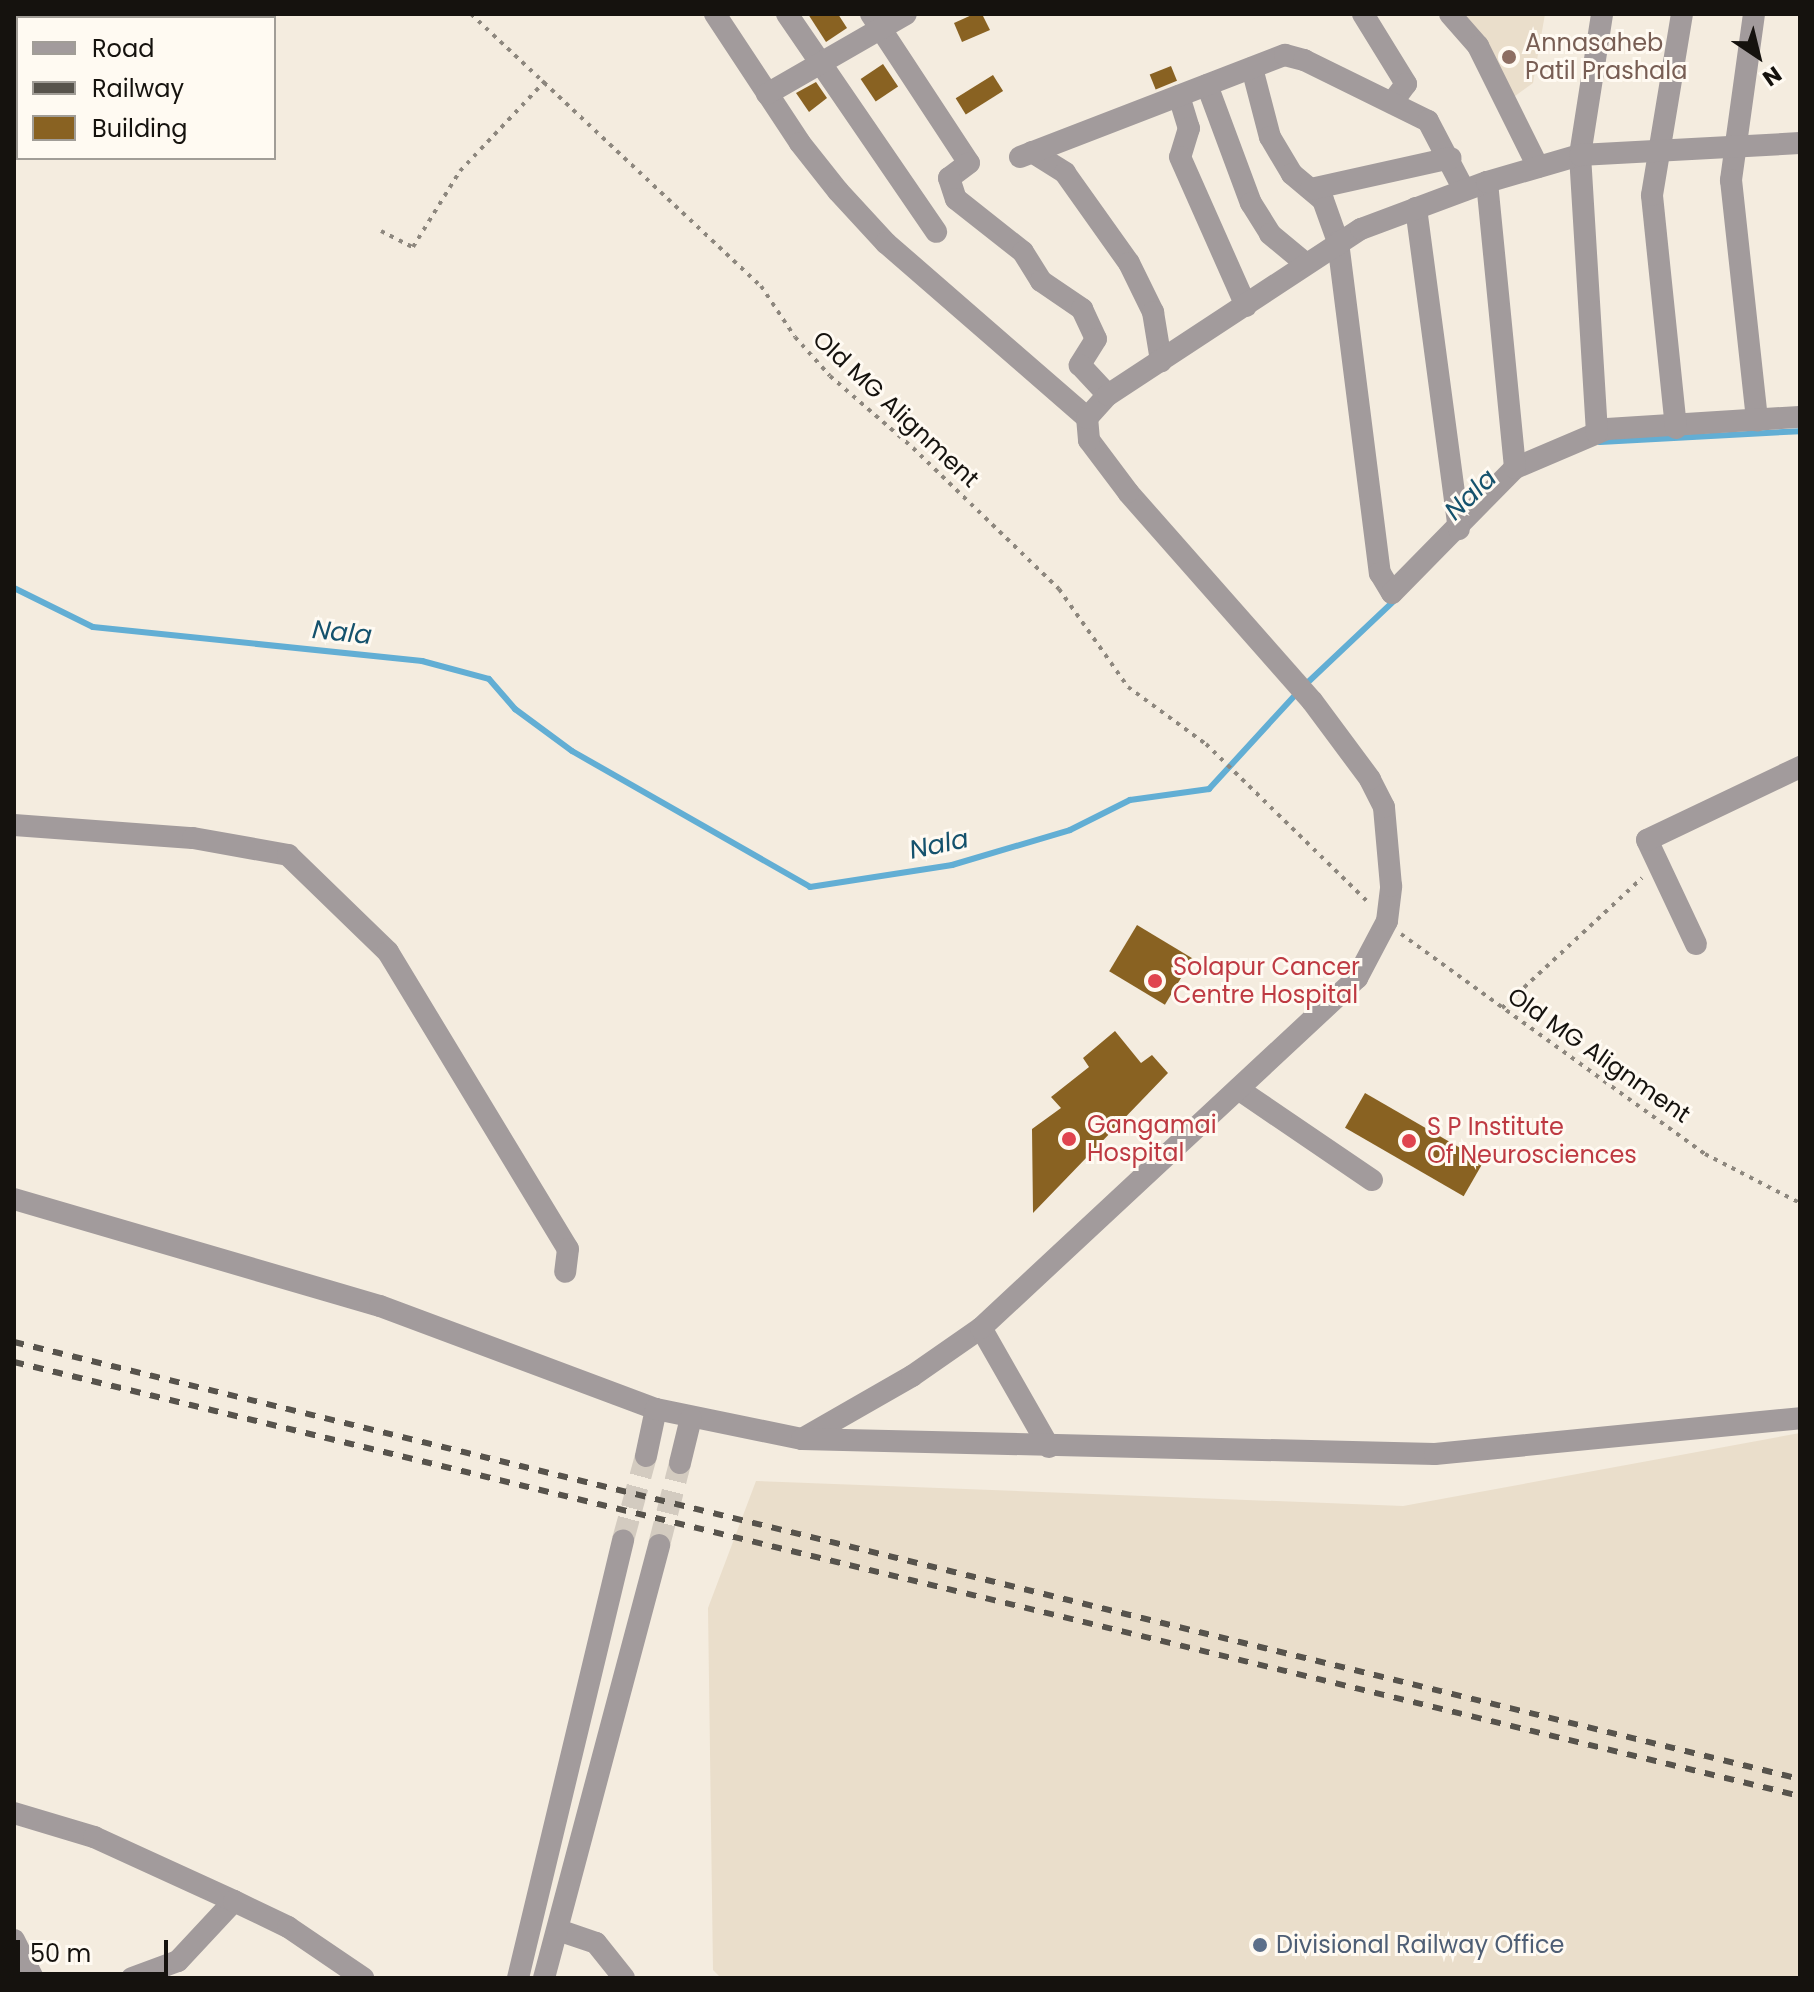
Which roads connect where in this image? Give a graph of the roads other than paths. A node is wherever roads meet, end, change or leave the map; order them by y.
1 (715, 14) edge
2 (787, 14) edge
3 (906, 14) edge
4 (1363, 14) edge
5 (1450, 14) edge
6 (1602, 14) edge
7 (1682, 14) edge
8 (1754, 14) edge
9 (875, 21) edge
10 (819, 62) junction
11 (1252, 68) junction
12 (1207, 85) junction
13 (767, 94) junction
14 (1179, 96) junction
15 (1393, 101) junction
16 (1800, 143) edge
17 (1736, 148) junction
18 (1661, 152) junction
19 (1580, 155) junction
20 (1451, 158) junction
21 (1538, 167) junction
22 (1487, 182) junction
23 (1311, 189) junction
24 (1464, 190) junction
25 (1416, 208) junction
26 (936, 232) dead end
27 (1338, 242) junction
28 (1305, 263) junction
29 (1246, 306) junction
30 (1161, 361) junction
31 (1108, 395) junction
32 (1800, 417) edge
33 (1087, 418) junction
34 (1757, 421) junction
35 (1676, 428) junction
36 (1597, 433) junction
37 (1515, 468) junction
38 (1459, 529) junction
39 (1800, 767) edge
40 (14, 825) edge
41 (1696, 944) dead end
42 (1238, 1089) junction
43 (1372, 1180) dead end
44 (14, 1199) edge
45 (565, 1272) dead end
46 (981, 1328) junction
47 (656, 1409) junction
48 (691, 1418) junction
49 (1800, 1418) edge
50 (802, 1439) junction
51 (1049, 1447) junction
52 (646, 1456) tunnel mouth
53 (680, 1463) tunnel mouth
54 (623, 1540) tunnel mouth
55 (659, 1545) tunnel mouth
56 (14, 1813) edge
57 (234, 1901) junction
58 (558, 1930) junction
59 (14, 1940) edge
60 (33, 1978) edge
61 (132, 1978) edge
62 (363, 1978) edge
63 (518, 1978) edge
64 (544, 1978) edge
65 (624, 1978) edge

1 - 13 street
2 - 10 street
3 - 9 street
4 - 15 street
5 - 21 street
6 - 19 street
7 - 18 street
8 - 17 street
9 - 10 street
9 - 31 street
10 - 13 street
10 - 26 street
11 - 12 street
11 - 15 street
11 - 23 street
12 - 14 street
12 - 28 street
13 - 33 street
14 - 29 street
14 - 30 street
15 - 20 street
16 - 17 street
17 - 18 street
17 - 34 street
18 - 19 street
18 - 35 street
19 - 21 street
19 - 36 street
20 - 23 street
20 - 24 street
21 - 22 street
22 - 24 street
22 - 37 street
23 - 27 street
24 - 25 street
25 - 27 street
25 - 38 street
27 - 28 street
27 - 38 street
28 - 29 street
29 - 30 street
30 - 31 street
31 - 33 street
32 - 34 street
33 - 42 street
34 - 35 street
35 - 36 street
36 - 37 street
37 - 38 street
39 - 41 street
40 - 45 street
42 - 43 street
42 - 46 street
44 - 47 street
46 - 50 street
46 - 51 street
47 - 48 street
47 - 52 street
48 - 50 street
48 - 53 street
49 - 51 street
50 - 51 street
54 - 63 street
55 - 58 street
56 - 57 street
57 - 61 street
57 - 62 street
58 - 64 street
58 - 65 street
59 - 60 street

